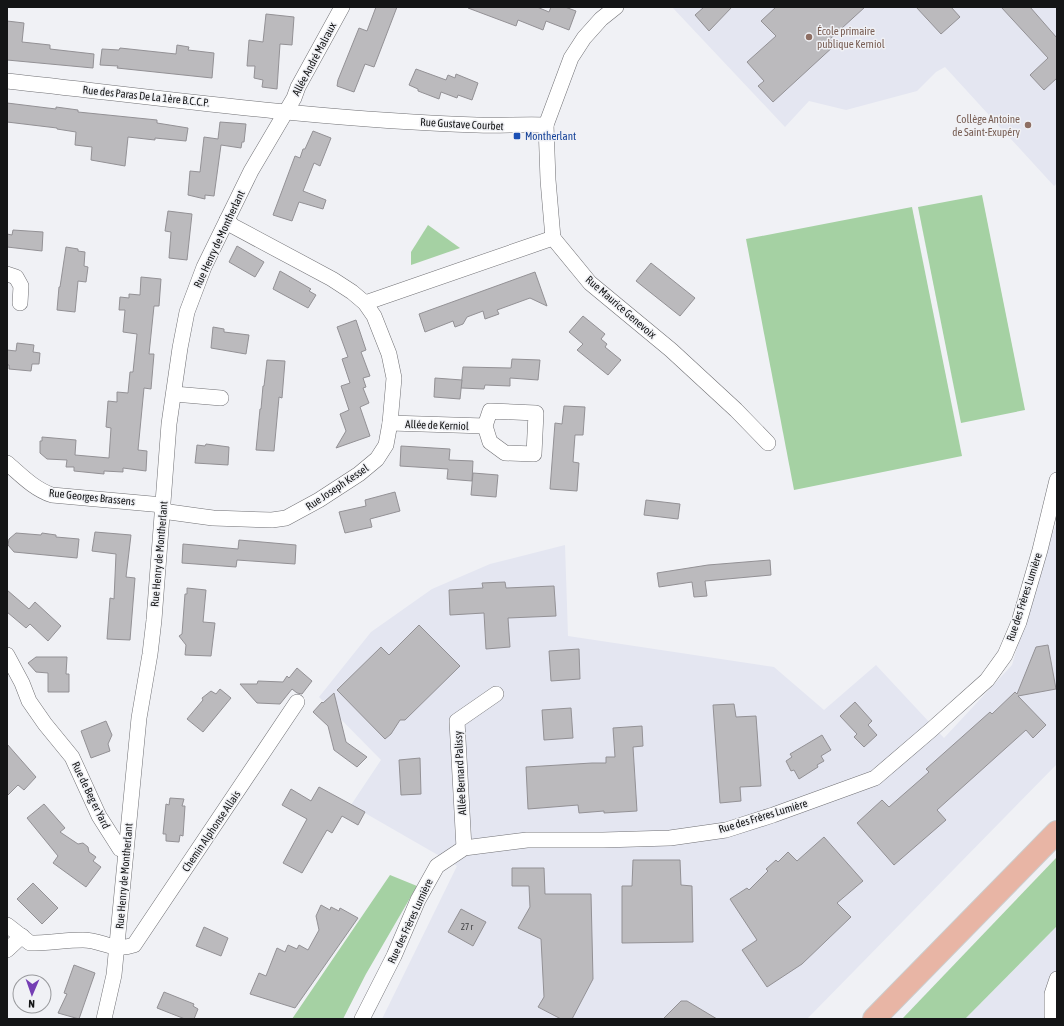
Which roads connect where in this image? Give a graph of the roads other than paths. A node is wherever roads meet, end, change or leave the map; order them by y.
1 (342, 7) edge
2 (616, 7) edge
3 (7, 81) edge
4 (286, 112) junction
5 (546, 125) junction
6 (227, 220) junction
7 (553, 238) junction
8 (7, 274) edge
9 (20, 303) dead end
10 (365, 303) junction
11 (174, 394) junction
12 (221, 398) dead end
13 (390, 423) junction
14 (485, 426) dead end
15 (768, 443) dead end
16 (7, 463) edge
17 (1057, 480) edge
18 (163, 508) junction
19 (7, 655) edge
20 (496, 694) dead end
21 (297, 702) dead end
22 (1057, 832) edge
23 (464, 848) junction
24 (126, 851) junction
25 (7, 925) edge
26 (22, 936) junction
27 (117, 948) junction
28 (7, 950) edge
29 (1057, 979) edge
30 (104, 1019) edge
31 (362, 1019) edge
32 (874, 1019) edge
33 (1053, 1019) edge

1 - 4 street, Allée André Malraux
2 - 5 street
3 - 4 street, Rue des Paras De La 1ère B.C.C.P.
4 - 5 street, Rue Gustave Courbet
4 - 6 street, Rue Henry de Montherlant
5 - 7 street
6 - 10 street, Rue Joseph Kessel
6 - 11 street, Rue Henry de Montherlant
7 - 10 street
7 - 15 street, Rue Maurice Genevoix
8 - 9 street
10 - 13 street, Rue Joseph Kessel
11 - 12 street
11 - 18 street, Rue Henry de Montherlant
13 - 14 street, Allée de Kerniol
13 - 18 street, Rue Joseph Kessel
16 - 18 street, Rue Georges Brassens
17 - 23 street, Rue des Frères Lumière
18 - 24 street, Rue Henry de Montherlant
19 - 24 street, Rue de Beg er Yard
20 - 23 street, Allée Bernard Palissy
21 - 27 street, Chemin Alphonse Allais
22 - 32 main road
23 - 31 street, Rue des Frères Lumière
24 - 27 street, Rue Henry de Montherlant
25 - 26 street
26 - 27 street
26 - 28 street
27 - 30 street, Rue Henry de Montherlant
29 - 33 street

